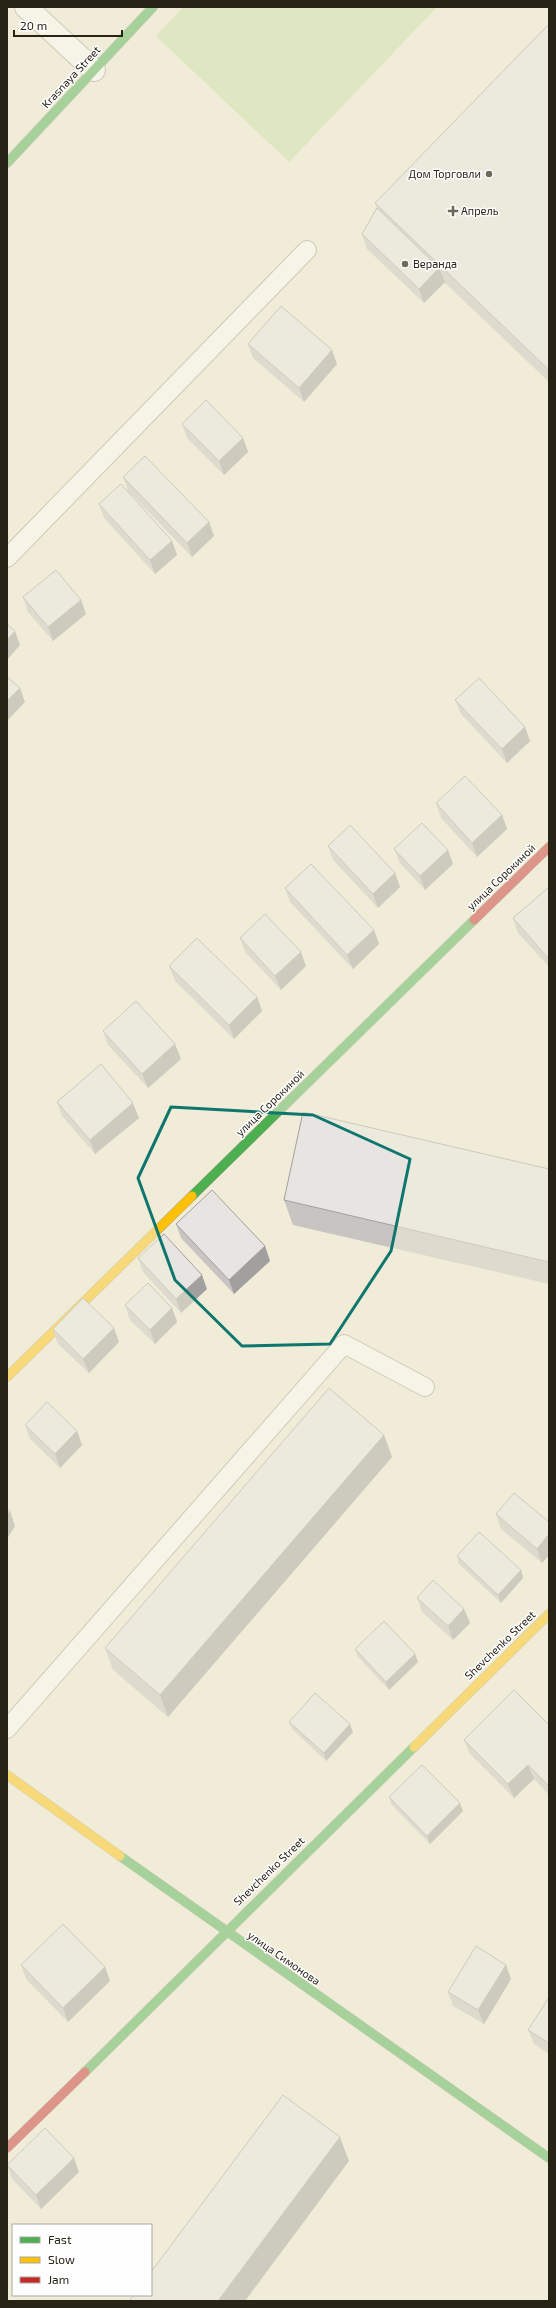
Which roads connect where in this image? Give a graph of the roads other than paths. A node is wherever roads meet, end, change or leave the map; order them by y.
1 (26, 7) edge
2 (153, 7) edge
3 (94, 70) junction
4 (7, 163) edge
5 (307, 250) dead end
6 (7, 558) edge
7 (549, 847) edge
8 (7, 1376) edge
9 (426, 1387) dead end
10 (549, 1614) edge
11 (7, 1729) edge
12 (7, 1775) edge
13 (225, 1931) junction
14 (7, 2148) edge
15 (549, 2158) edge

1 - 3 street
2 - 3 street, Krasnaya Street
3 - 4 street, Krasnaya Street
5 - 6 lane
7 - 8 street, улица Сорокиной
9 - 11 lane
10 - 13 street, Shevchenko Street
12 - 13 street, улица Симонова
13 - 14 street, Shevchenko Street
13 - 15 street, улица Симонова

